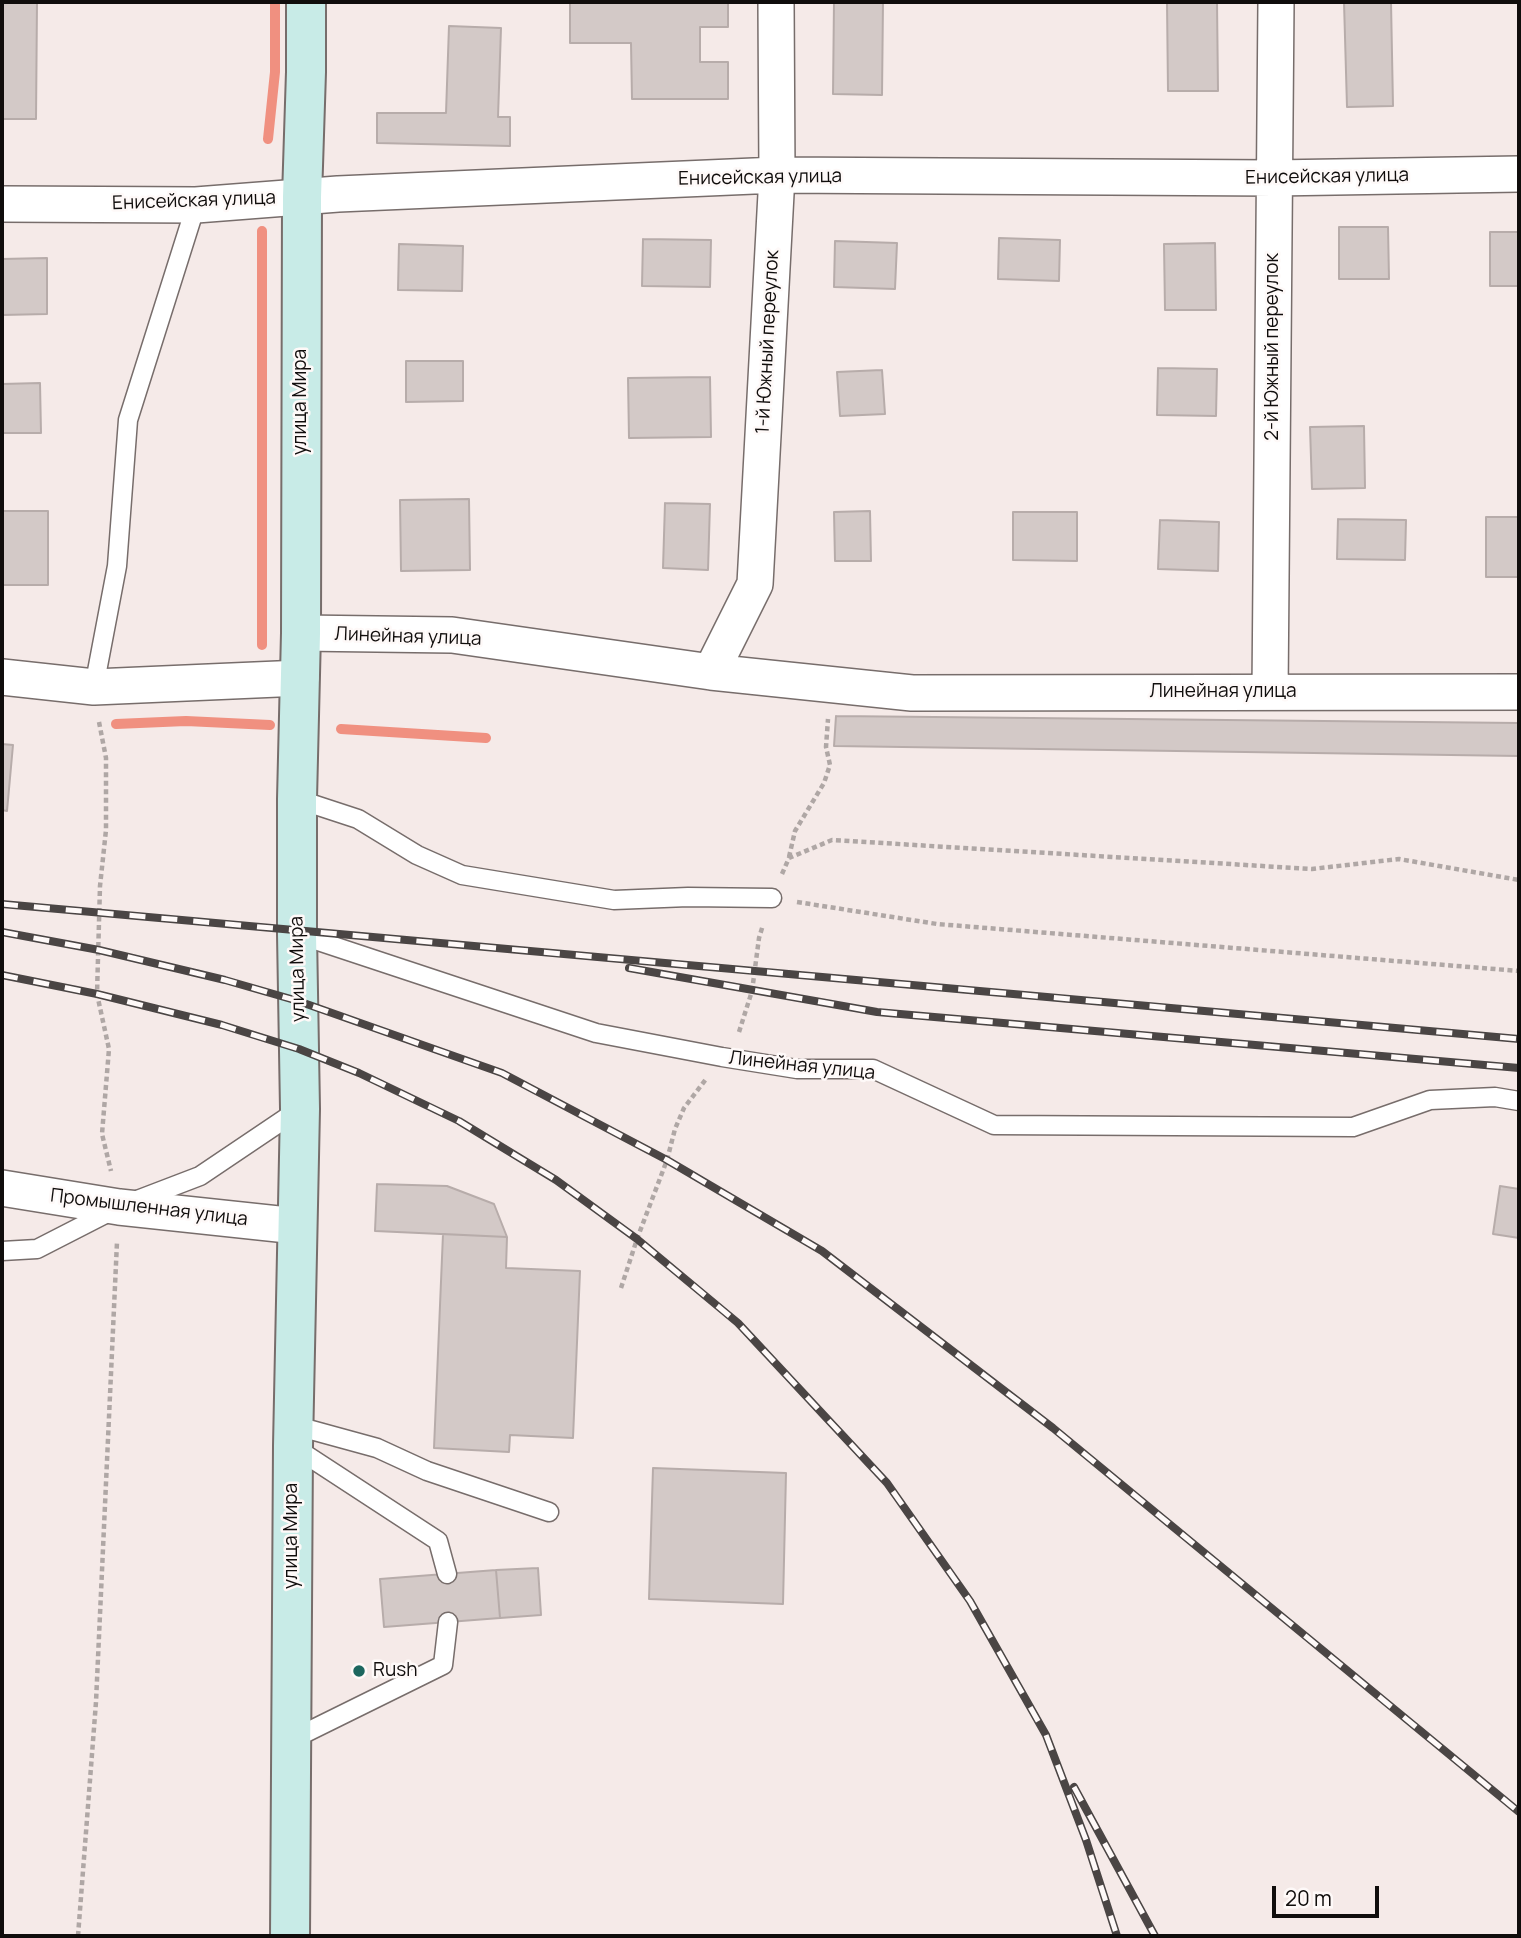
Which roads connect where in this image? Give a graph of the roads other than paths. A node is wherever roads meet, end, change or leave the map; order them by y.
1 (306, 2) edge
2 (776, 2) edge
3 (1276, 2) edge
4 (1519, 174) edge
5 (777, 175) junction
6 (1275, 178) junction
7 (302, 197) junction
8 (2, 204) edge
9 (197, 205) junction
10 (301, 633) junction
11 (710, 672) junction
12 (2, 677) edge
13 (300, 678) junction
14 (94, 687) junction
15 (1270, 692) junction
16 (1519, 692) edge
17 (297, 799) junction
18 (772, 898) road end
19 (297, 934) junction
20 (1519, 1101) edge
21 (300, 1109) junction
22 (2, 1188) edge
23 (119, 1207) junction
24 (298, 1226) junction
25 (2, 1251) edge
26 (293, 1436) junction
27 (550, 1512) dead end
28 (447, 1574) dead end
29 (448, 1622) dead end
30 (290, 1740) junction
31 (290, 1936) edge

1 - 7 main road, улица Мира
2 - 5 street, 1-й Южный переулок
3 - 6 street, 2-й Южный переулок
4 - 6 street, Енисейская улица
5 - 6 street, Енисейская улица
5 - 7 street, Енисейская улица
5 - 11 street, 1-й Южный переулок
6 - 15 street, 2-й Южный переулок
7 - 9 street, Енисейская улица
7 - 10 main road, улица Мира
8 - 9 street, Енисейская улица
9 - 14 lane
10 - 11 street, Линейная улица
10 - 13 main road, улица Мира
11 - 15 street, Линейная улица
12 - 14 street
13 - 14 street
13 - 17 main road, улица Мира
15 - 16 street, Линейная улица
17 - 18 lane
17 - 19 main road, улица Мира
19 - 20 lane, Линейная улица
19 - 21 main road, улица Мира
21 - 23 lane
21 - 24 main road, улица Мира
22 - 23 street, Промышленная улица
23 - 24 street, Промышленная улица
23 - 25 lane
24 - 26 main road, улица Мира
26 - 27 lane
26 - 28 lane
26 - 30 main road, улица Мира
29 - 30 lane
30 - 31 main road, улица Мира

